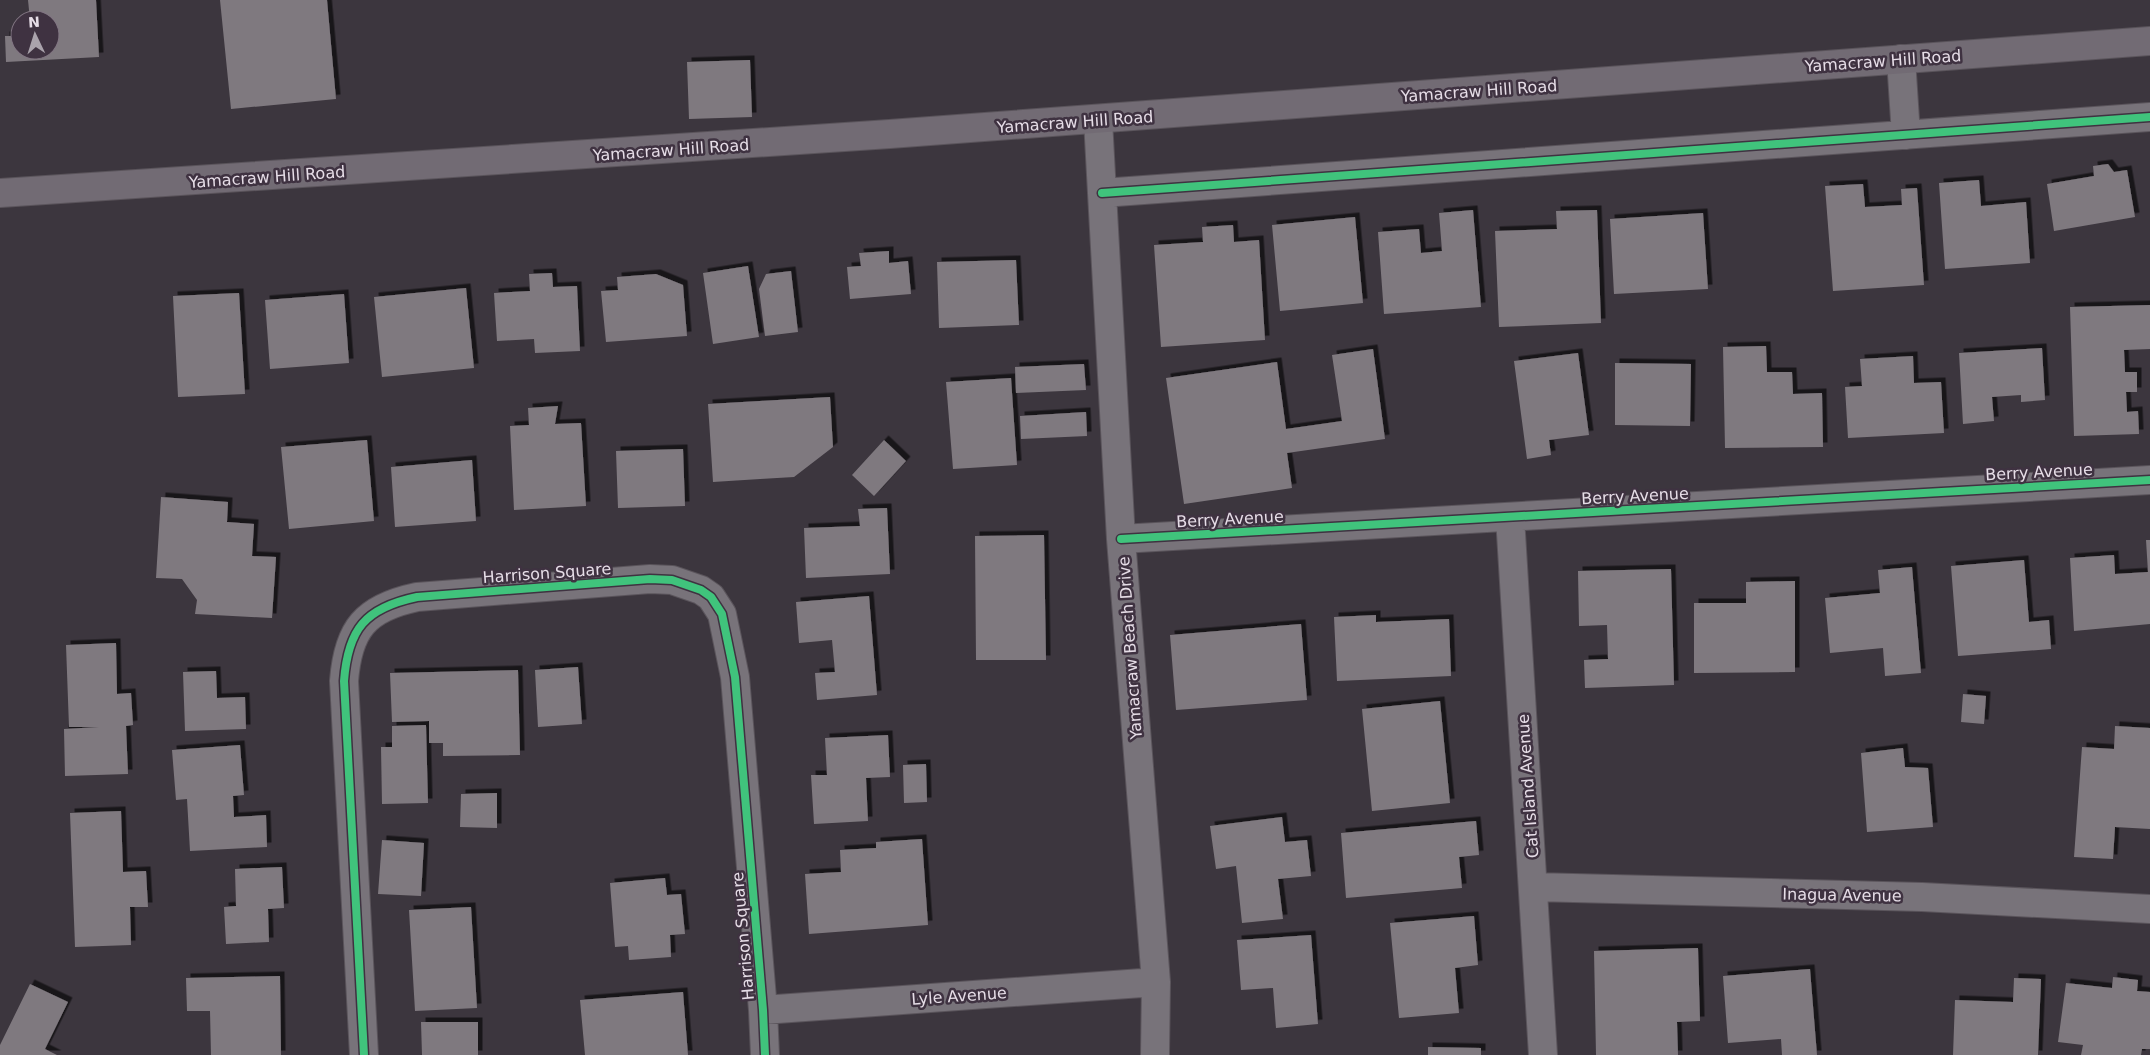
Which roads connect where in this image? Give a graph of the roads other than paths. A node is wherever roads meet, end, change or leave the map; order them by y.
1 (2150, 41) edge
2 (1901, 59) junction
3 (2150, 117) edge
4 (1098, 120) junction
5 (1906, 135) junction
6 (0, 193) edge
7 (1102, 193) junction
8 (2150, 480) edge
9 (1510, 517) junction
10 (1121, 539) junction
11 (1534, 887) junction
12 (2150, 910) edge
13 (1156, 982) junction
14 (763, 1010) junction
15 (364, 1055) edge
16 (765, 1055) edge
17 (1156, 1055) edge
18 (1543, 1055) edge

1 - 2 main road, Yamacraw Hill Road
2 - 4 main road, Yamacraw Hill Road
2 - 5 street
3 - 5 street
4 - 6 main road, Yamacraw Hill Road
4 - 7 street, Yamacraw Beach Drive
5 - 7 street
7 - 10 street, Yamacraw Beach Drive
8 - 9 street, Berry Avenue
9 - 10 street, Berry Avenue
9 - 11 street, Cat Island Avenue
10 - 13 street, Yamacraw Beach Drive
11 - 12 street, Inagua Avenue
11 - 18 street, Cat Island Avenue
13 - 14 street, Lyle Avenue
13 - 17 street, Yamacraw Beach Drive
14 - 15 street, Harrison Square
14 - 16 street, Harrison Square

